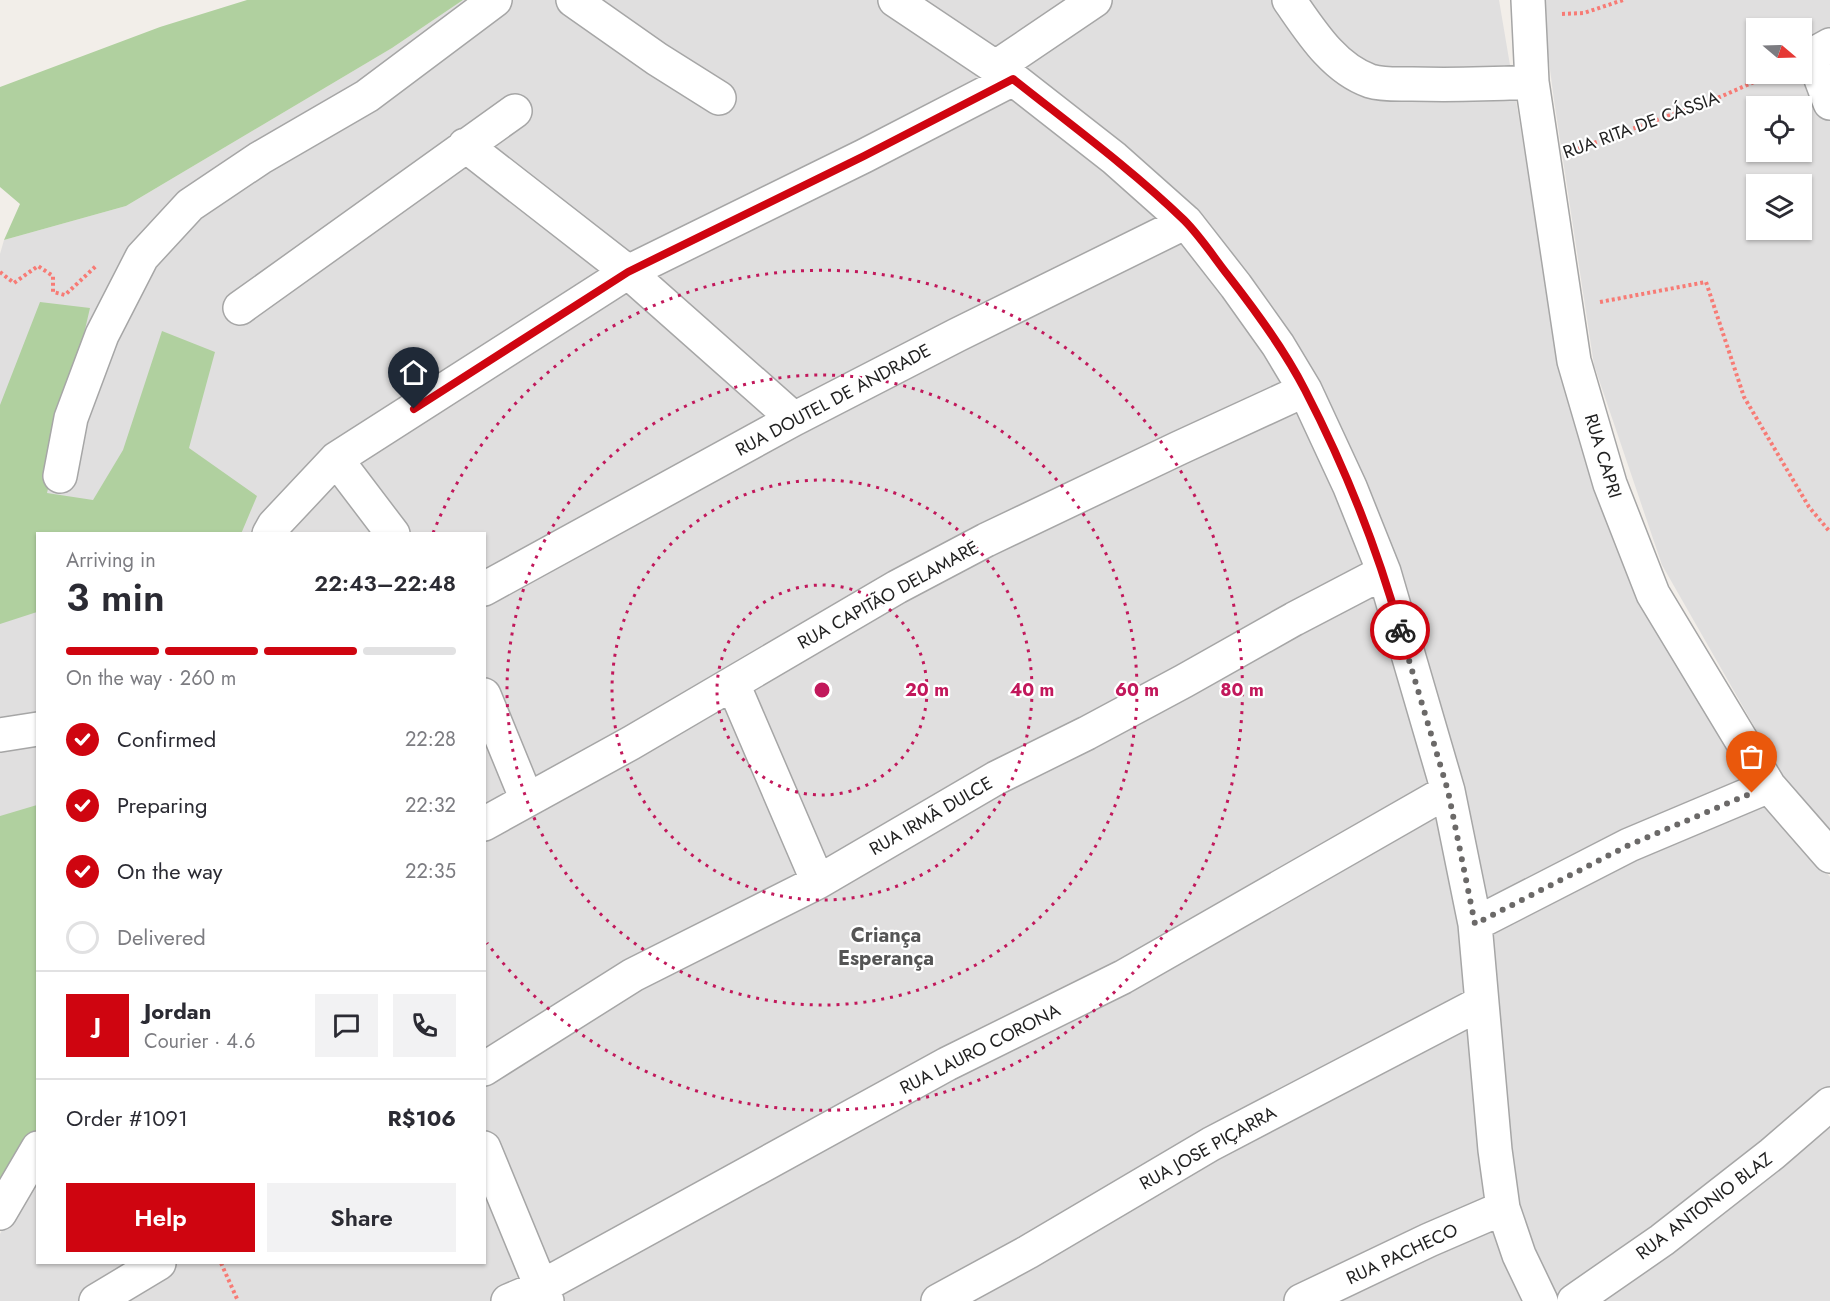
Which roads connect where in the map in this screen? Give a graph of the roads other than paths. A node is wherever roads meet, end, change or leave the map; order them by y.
1 (495, 0) edge
2 (573, 0) edge
3 (896, 0) edge
4 (1095, 0) edge
5 (1289, 0) edge
6 (1528, 8) edge
7 (1821, 50) edge
8 (1004, 73) junction
9 (1532, 82) junction
10 (719, 98) dead end
11 (1830, 103) edge
12 (515, 111) dead end
13 (465, 145) junction
14 (1186, 222) junction
15 (628, 272) junction
16 (240, 308) dead end
17 (1305, 390) junction
18 (794, 419) junction
19 (336, 459) junction
20 (60, 476) dead end
21 (270, 532) edge
22 (391, 532) edge
23 (1384, 572) junction
24 (486, 588) edge
25 (733, 684) junction
26 (486, 700) edge
27 (36, 729) edge
28 (0, 735) edge
29 (1769, 786) junction
30 (1448, 791) junction
31 (527, 801) junction
32 (486, 823) edge
33 (1830, 856) edge
34 (818, 882) junction
35 (1475, 924) junction
36 (1482, 1003) junction
37 (486, 1069) edge
38 (1830, 1104) edge
39 (36, 1151) edge
40 (486, 1153) edge
41 (1503, 1208) junction
42 (0, 1213) edge
43 (157, 1264) edge
44 (544, 1294) edge
45 (96, 1301) edge
46 (508, 1301) edge
47 (939, 1301) edge
48 (1301, 1301) edge
49 (1541, 1301) edge
50 (1574, 1301) edge

1 - 20 street
2 - 10 street
3 - 8 street
4 - 8 street
5 - 9 street
6 - 9 street, RUA CAPRI
7 - 11 street
8 - 14 street
8 - 15 street
9 - 29 street, RUA CAPRI
12 - 13 street
13 - 15 street
13 - 16 street
14 - 17 street
14 - 18 street, RUA DOUTEL DE ANDRADE
15 - 18 street
15 - 19 street
17 - 23 street
17 - 25 street, RUA CAPITÃO DELAMARE
18 - 24 street, RUA DOUTEL DE ANDRADE
19 - 21 street
19 - 22 street
23 - 30 street
23 - 34 street, RUA IRMÃ DULCE
25 - 31 street, RUA CAPITÃO DELAMARE
25 - 34 street
26 - 31 street
27 - 28 street
29 - 33 street, RUA CAPRI
29 - 35 street
30 - 35 street
30 - 44 street, RUA LAURO CORONA
31 - 32 street, RUA CAPITÃO DELAMARE
34 - 37 street, RUA IRMÃ DULCE
35 - 36 street
36 - 41 street
36 - 47 street, RUA JOSE PIÇARRA
38 - 50 street, RUA ANTONIO BLAZ
39 - 42 street
40 - 44 street
41 - 48 street, RUA PACHECO
41 - 49 street
43 - 45 street
44 - 46 street, RUA LAURO CORONA

